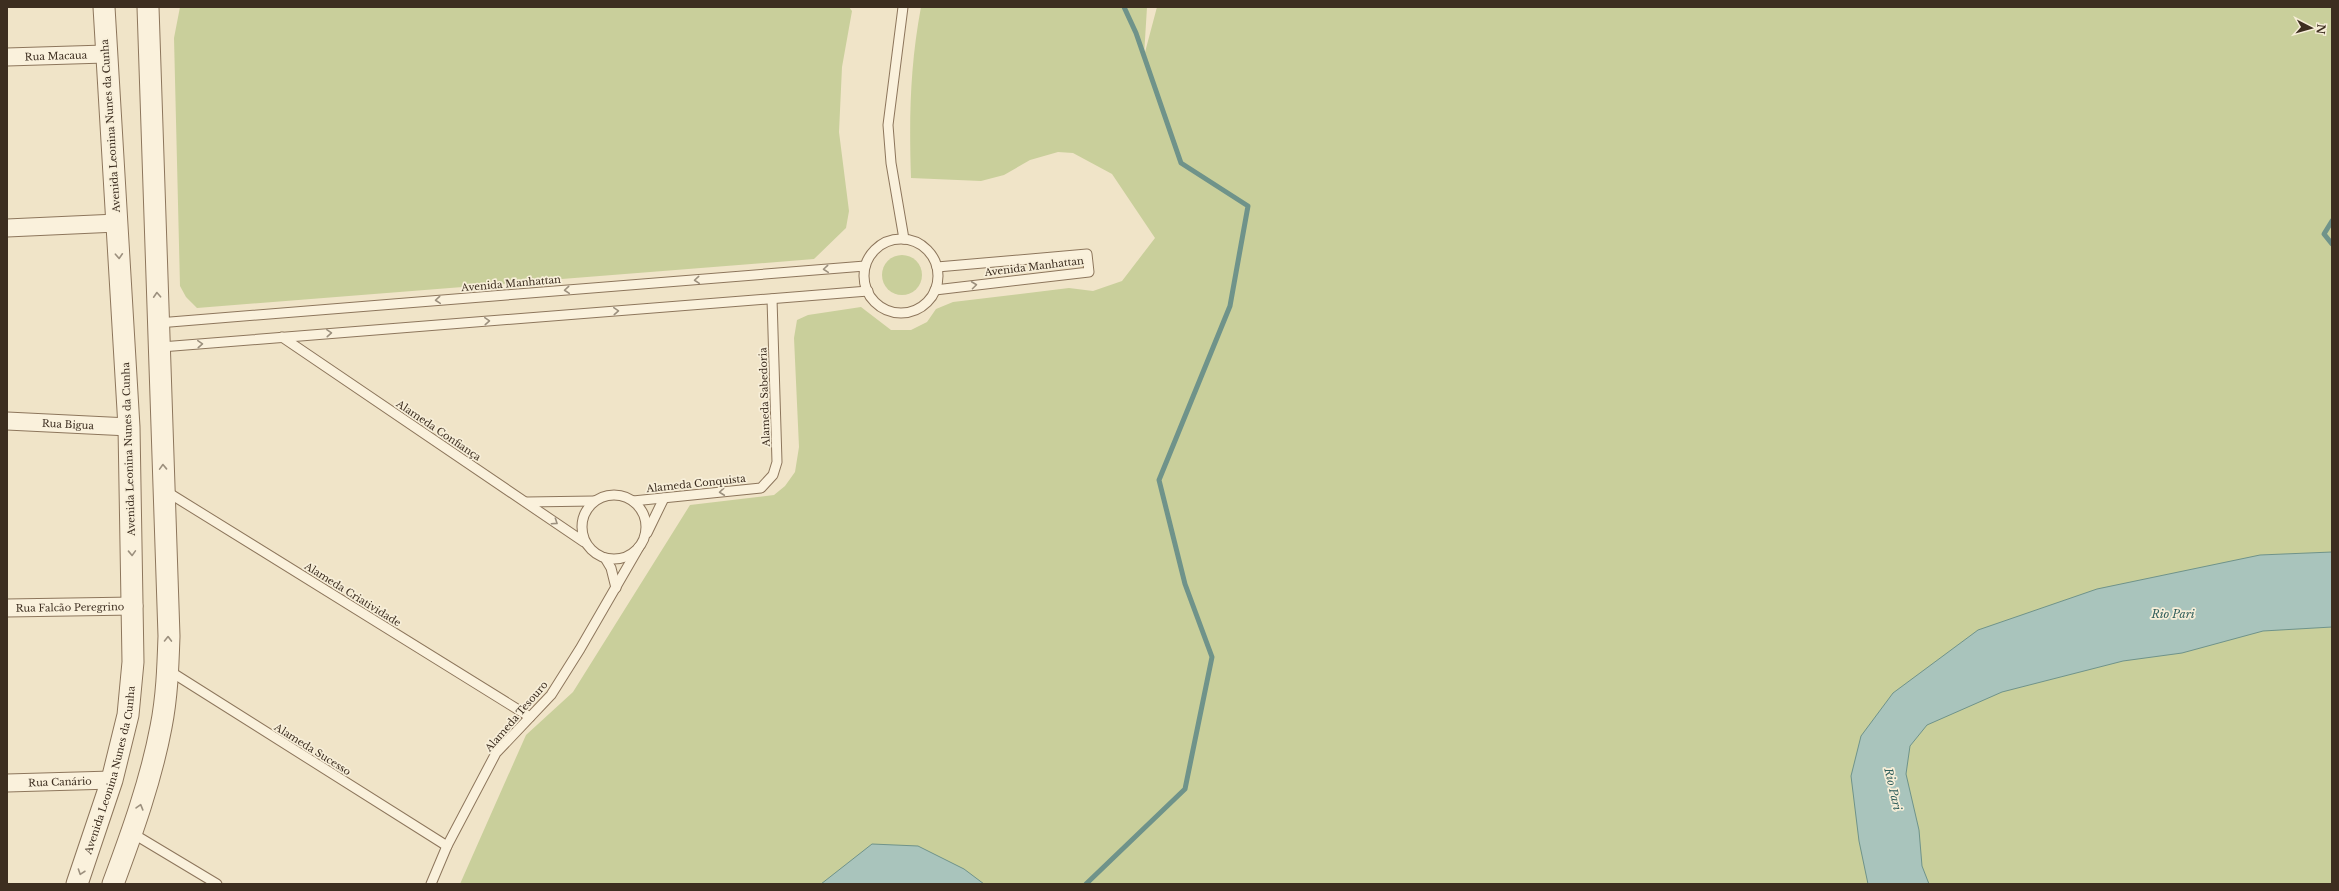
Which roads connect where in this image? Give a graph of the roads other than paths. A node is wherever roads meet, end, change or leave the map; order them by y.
1 (104, 7) edge
2 (148, 7) edge
3 (903, 7) edge
4 (105, 54) junction
5 (7, 57) edge
6 (117, 223) junction
7 (7, 228) edge
8 (904, 239) junction
9 (865, 266) junction
10 (937, 267) junction
11 (935, 290) junction
12 (868, 291) junction
13 (772, 299) junction
14 (158, 323) junction
15 (282, 337) junction
16 (161, 347) junction
17 (7, 421) edge
18 (129, 427) junction
19 (760, 488) joint
20 (164, 490) junction
21 (664, 498) junction
22 (594, 501) junction
23 (633, 501) junction
24 (526, 502) junction
25 (645, 538) junction
26 (584, 542) junction
27 (640, 547) junction
28 (605, 558) junction
29 (616, 588) junction
30 (134, 606) junction
31 (7, 608) edge
32 (168, 670) junction
33 (530, 717) junction
34 (112, 780) junction
35 (7, 783) edge
36 (132, 833) junction
37 (448, 846) junction
38 (77, 884) edge
39 (113, 884) edge
40 (217, 884) edge
41 (431, 884) edge

1 - 4 street, Avenida Leonina Nunes da Cunha
14 -> 2 street
3 - 8 lane
4 - 5 street, Rua Macaua
4 - 6 street, Avenida Leonina Nunes da Cunha
6 - 7 street
6 -> 18 street, Avenida Leonina Nunes da Cunha
8 - 9 lane
8 - 10 lane
9 - 12 lane
9 -> 14 lane, Avenida Manhattan
10 - 11 lane
11 -> 10 lane, Avenida Manhattan
11 - 12 lane
12 - 13 lane
15 -> 13 lane
13 - 19 lane, Alameda Sabedoria
14 - 16 street
16 -> 15 lane
15 - 24 lane, Alameda Confiança
20 -> 16 street
17 - 18 street, Rua Bigua
18 -> 30 street, Avenida Leonina Nunes da Cunha
19 -> 21 lane, Alameda Conquista
32 -> 20 street
20 - 33 lane, Alameda Criatividade
21 - 23 lane, Alameda Conquista
21 - 25 lane
22 - 23 lane
22 - 24 lane
22 - 26 lane
23 - 25 lane
24 -> 26 lane, Alameda Confiança
25 - 27 lane
26 - 28 lane
27 - 28 lane
27 - 29 lane, Alameda Tesouro
28 - 29 lane
29 - 33 lane, Alameda Tesouro
30 - 31 street, Rua Falcão Peregrino
30 - 34 street, Avenida Leonina Nunes da Cunha
36 -> 32 street
32 - 37 lane, Alameda Sucesso
33 - 37 lane, Alameda Tesouro
34 - 35 street, Rua Canário
34 -> 38 street, Avenida Leonina Nunes da Cunha
36 - 39 street
36 - 40 lane
37 - 41 lane, Alameda Tesouro

